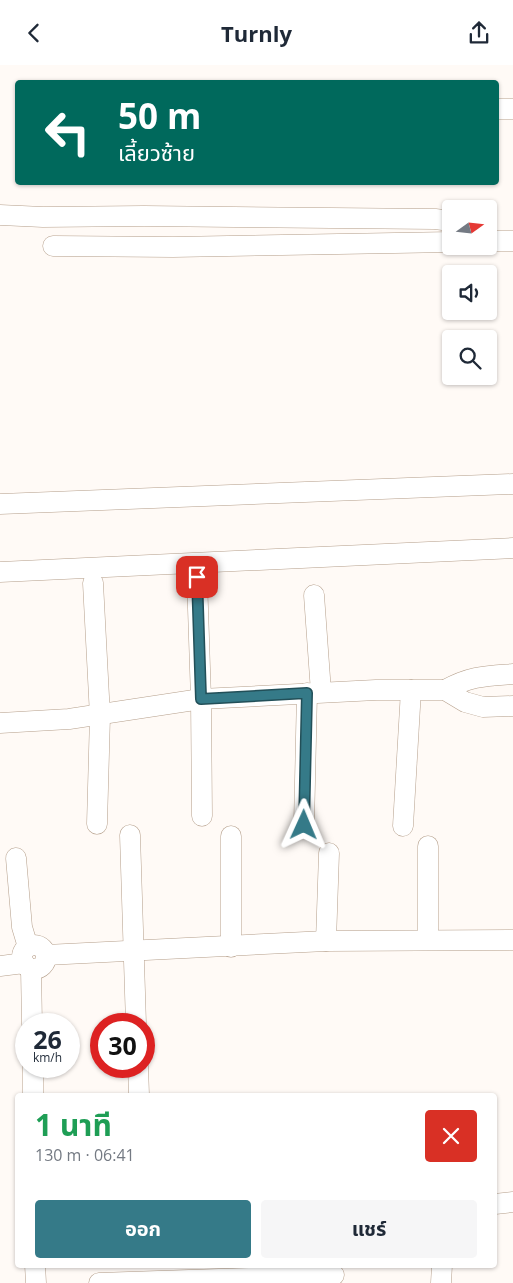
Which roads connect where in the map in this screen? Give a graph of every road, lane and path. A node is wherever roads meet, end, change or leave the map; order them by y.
1 (499, 109) edge
2 (513, 109) edge
3 (0, 215) edge
4 (442, 220) edge
5 (442, 241) edge
6 (498, 241) edge
7 (513, 241) edge
8 (53, 247) dead end
9 (513, 484) edge
10 (0, 504) edge
11 (513, 548) edge
12 (0, 572) edge
13 (197, 577) dead end
14 (93, 583) dead end
15 (314, 595) dead end
16 (513, 674) edge
17 (411, 690) junction
18 (445, 690) junction
19 (314, 693) junction
20 (201, 699) junction
21 (513, 706) edge
22 (100, 716) junction
23 (0, 723) edge
24 (202, 816) dead end
25 (97, 824) dead end
26 (304, 825) dead end
27 (403, 826) dead end
28 (130, 835) dead end
29 (231, 836) dead end
30 (428, 846) dead end
31 (330, 853) dead end
32 (16, 858) dead end
33 (428, 940) junction
34 (513, 940) edge
35 (326, 941) junction
36 (231, 947) junction
37 (134, 950) junction
38 (28, 960) junction
39 (0, 966) edge
40 (31, 1013) edge
41 (136, 1013) edge
42 (33, 1078) edge
43 (138, 1078) edge
44 (33, 1093) edge
45 (139, 1093) edge
46 (513, 1202) edge
47 (497, 1204) edge
48 (35, 1268) edge
49 (442, 1268) edge
50 (239, 1275) edge
51 (334, 1275) dead end
52 (145, 1277) edge
53 (36, 1283) edge
54 (99, 1283) edge
55 (441, 1283) edge

1 - 2 street
3 - 4 street
5 - 8 street
6 - 7 street
9 - 10 street
11 - 12 street
13 - 20 street
14 - 22 street
15 - 19 street
16 - 18 street
17 - 18 street
17 - 19 street
17 - 27 street
18 - 21 street
19 - 20 street
19 - 26 street
20 - 22 street
20 - 24 street
22 - 23 street
22 - 25 street
28 - 37 street
29 - 36 street
30 - 33 street
31 - 35 street
32 - 38 street
33 - 34 street
33 - 35 street
35 - 36 street
36 - 37 street
37 - 38 street
37 - 41 street
38 - 39 street
38 - 40 street
42 - 44 street
43 - 45 street
46 - 47 street
48 - 53 street
49 - 55 street
50 - 51 street
50 - 52 street
52 - 54 street

